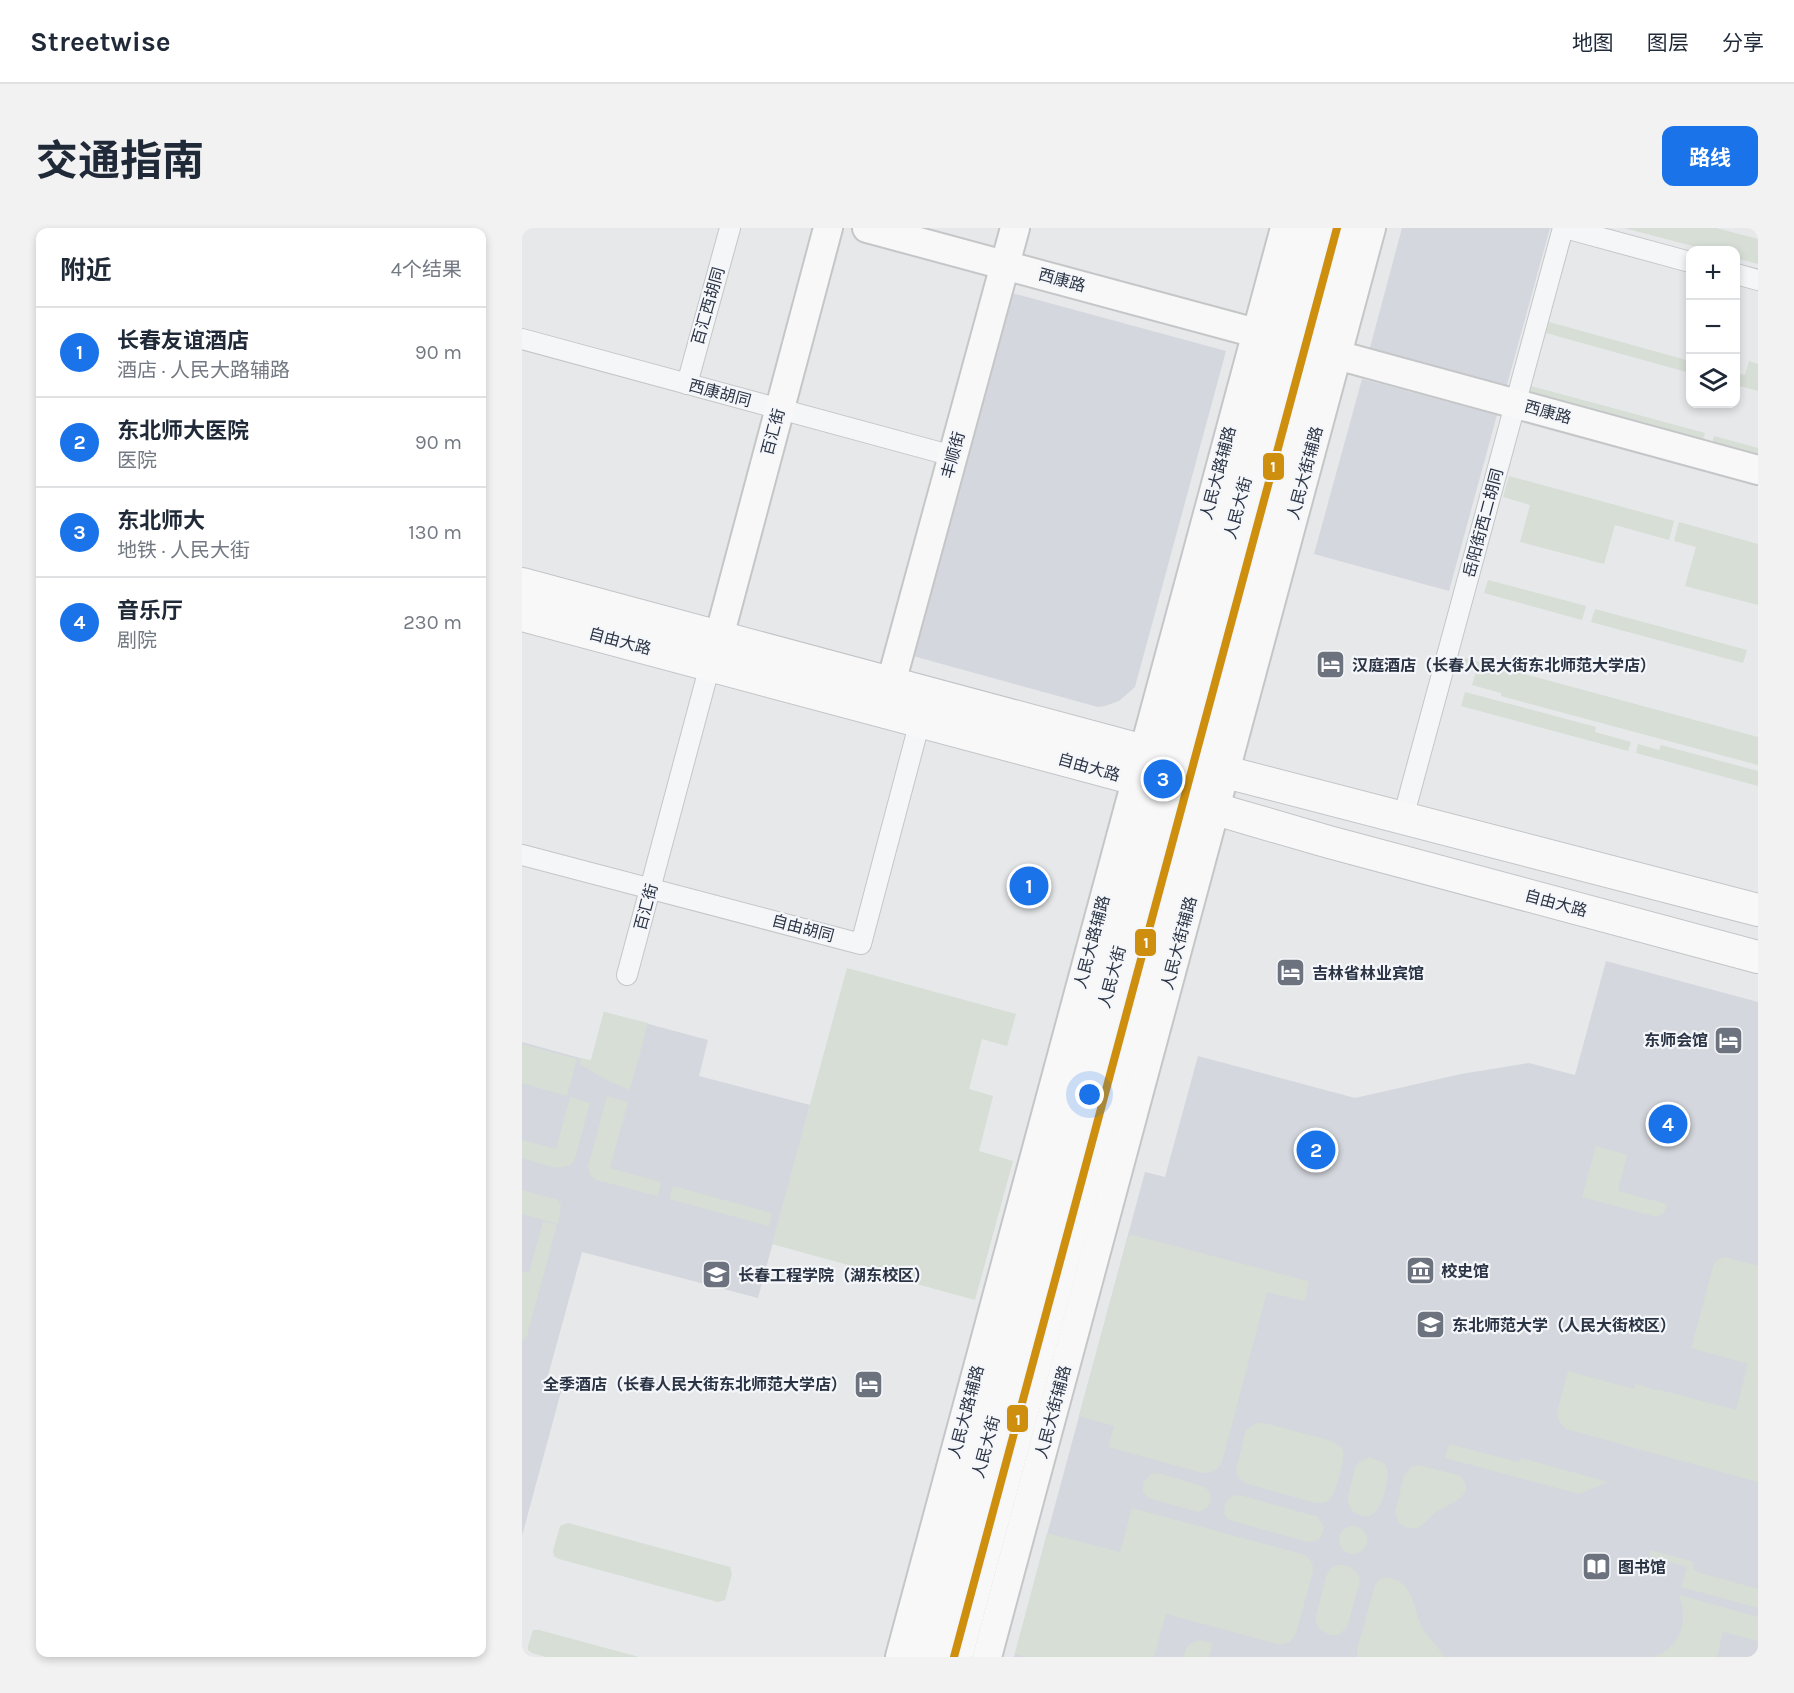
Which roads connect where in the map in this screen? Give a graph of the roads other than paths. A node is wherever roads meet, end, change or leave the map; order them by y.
1 (730, 228) edge
2 (828, 228) edge
3 (867, 228) edge
4 (1015, 228) edge
5 (1284, 228) edge
6 (1314, 228) edge
7 (1341, 228) edge
8 (1371, 228) edge
9 (1564, 228) edge
10 (1686, 261) edge
11 (1005, 265) junction
12 (1740, 275) edge
13 (1758, 280) edge
14 (1256, 333) junction
15 (522, 339) edge
16 (1337, 355) junction
17 (687, 384) junction
18 (1515, 403) junction
19 (780, 409) junction
20 (953, 456) junction
21 (1758, 470) edge
22 (522, 584) edge
23 (522, 615) edge
24 (715, 651) junction
25 (891, 683) junction
26 (920, 721) junction
27 (1184, 761) junction
28 (1175, 794) junction
29 (1403, 818) junction
30 (522, 855) edge
31 (651, 889) junction
32 (1758, 910) edge
33 (1758, 957) edge
34 (627, 975) dead end
35 (900, 1657) edge
36 (929, 1657) edge
37 (956, 1657) edge
38 (987, 1657) edge

1 - 17 street, 百汇西胡同
2 - 19 main road, 百汇街
3 - 11 main road, 西康路
4 - 11 main road, 丰顺街
5 - 14 main road, 人民大路辅路
6 - 27 main road, 人民大街
7 - 27 main road, 人民大街
8 - 16 main road, 人民大街辅路
9 - 10 street
9 - 18 street, 岳阳街西二胡同
11 - 14 main road, 西康路
11 - 20 main road, 丰顺街
12 - 13 street
14 - 27 main road, 人民大路辅路
15 - 17 street, 西康胡同
16 - 18 main road, 西康路
16 - 27 main road, 人民大街辅路
17 - 19 street, 西康胡同
18 - 21 main road, 西康路
18 - 29 street, 岳阳街西二胡同
19 - 20 street, 西康胡同
19 - 24 main road, 百汇街
20 - 25 main road, 丰顺街
22 - 24 main road, 自由大路
23 - 24 main road, 自由大路
24 - 25 main road, 自由大路
24 - 26 main road, 自由大路
24 - 31 street, 百汇街
25 - 27 main road, 自由大路
26 - 28 main road, 自由大路
26 - 31 street, 自由胡同
27 - 28 main road, 人民大街
27 - 28 main road, 人民大街辅路
27 - 29 main road, 自由大路
28 - 33 main road, 自由大路
28 - 35 main road, 人民大路辅路
28 - 36 main road, 人民大街
28 - 37 main road, 人民大街
28 - 38 main road, 人民大街辅路
29 - 32 main road, 自由大路
30 - 31 street, 自由胡同
31 - 34 street, 百汇街

